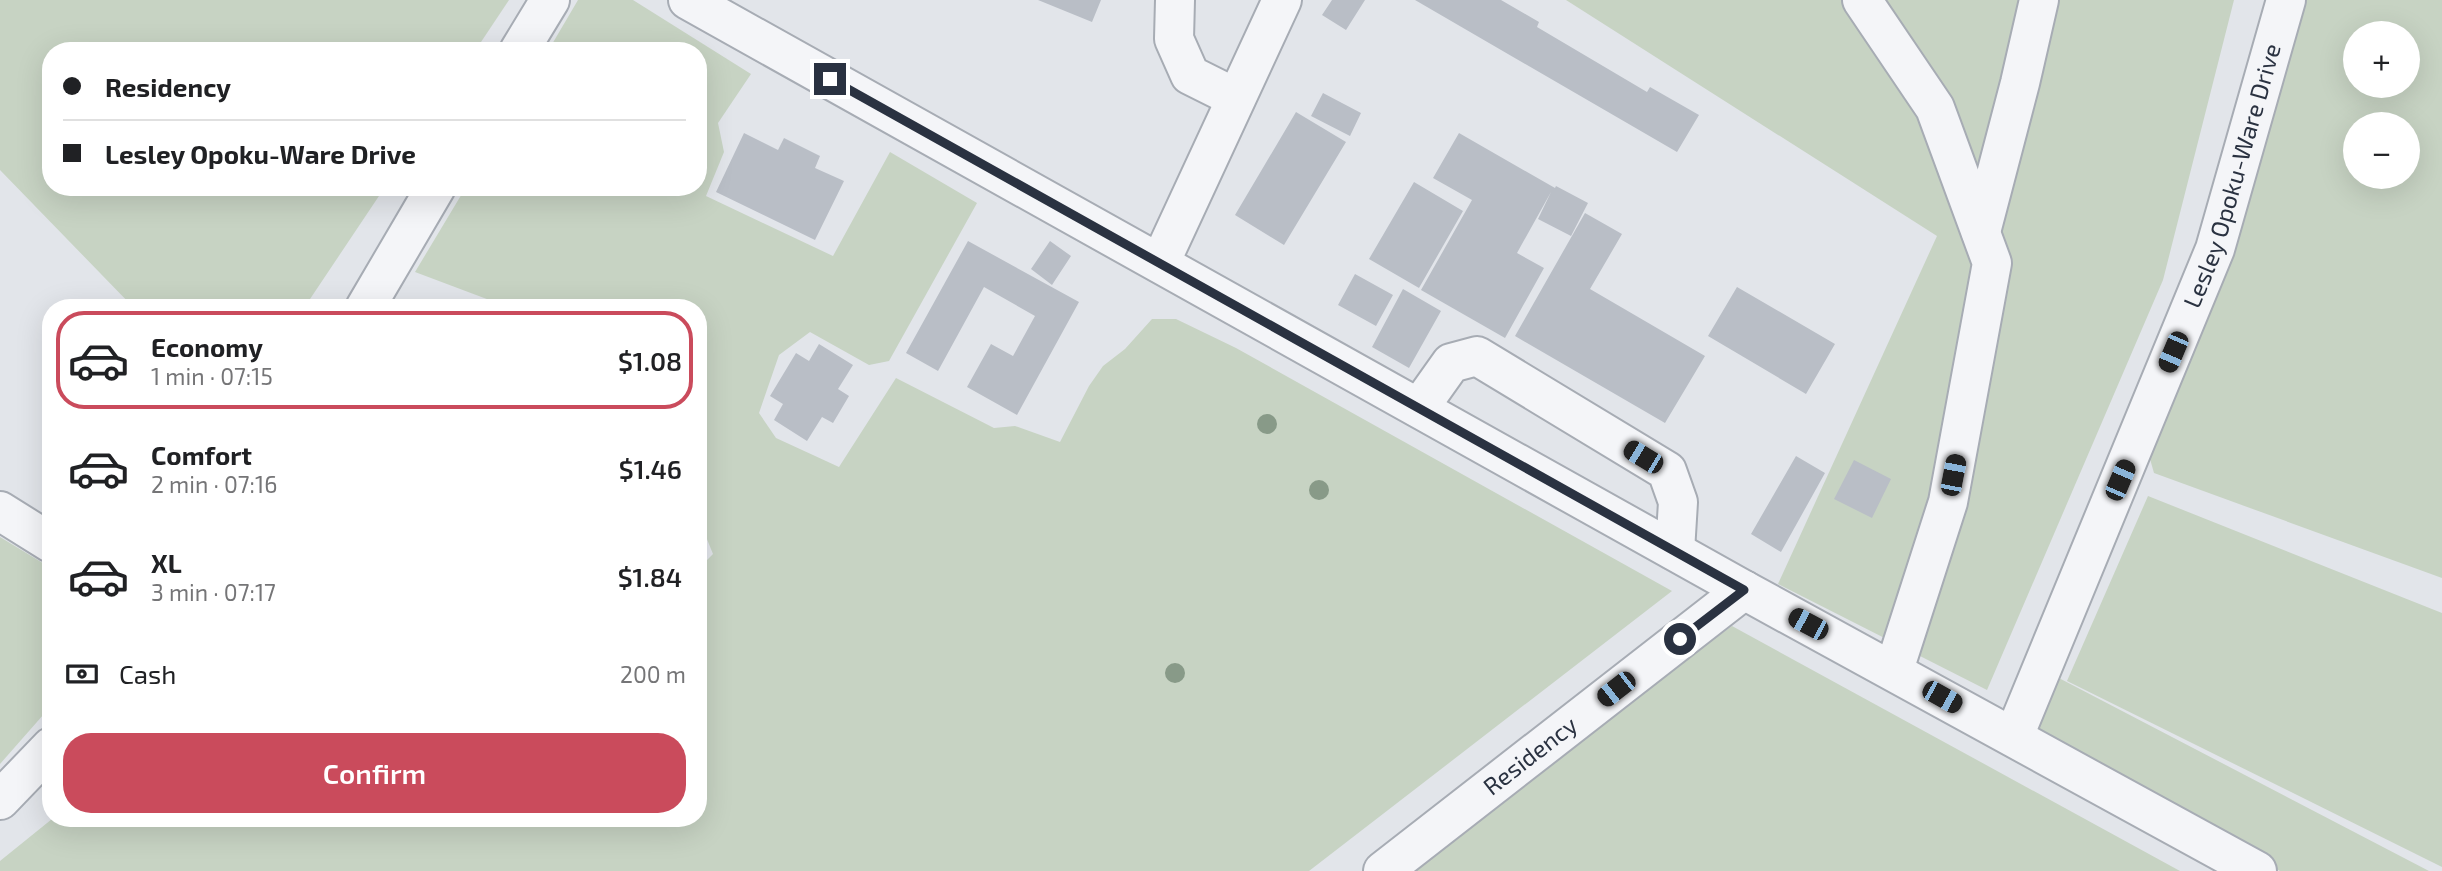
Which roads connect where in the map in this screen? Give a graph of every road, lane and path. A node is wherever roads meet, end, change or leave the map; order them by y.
1 (550, 0) edge
2 (688, 0) edge
3 (1175, 0) edge
4 (1282, 0) edge
5 (1862, 0) edge
6 (2039, 0) edge
7 (2286, 0) edge
8 (524, 42) edge
9 (1236, 99) junction
10 (431, 196) edge
11 (1981, 232) junction
12 (1160, 262) junction
13 (370, 299) edge
14 (1419, 408) junction
15 (0, 510) edge
16 (42, 537) edge
17 (1675, 551) junction
18 (1744, 590) junction
19 (1894, 670) junction
20 (2014, 736) junction
21 (42, 756) edge
22 (0, 800) edge
23 (1383, 871) edge
24 (2257, 871) edge

1 - 8 street
2 - 12 street
3 - 9 street
4 - 9 street
5 - 11 street
6 - 11 street
7 - 20 street, Lesley Opoku-Ware Drive
9 - 12 street
10 - 13 street
11 - 19 street
12 - 14 street
14 - 17 street
14 - 17 street
15 - 16 street
17 - 18 street
18 - 19 street
18 - 23 street, Residency
19 - 20 street
20 - 24 street
21 - 22 street

